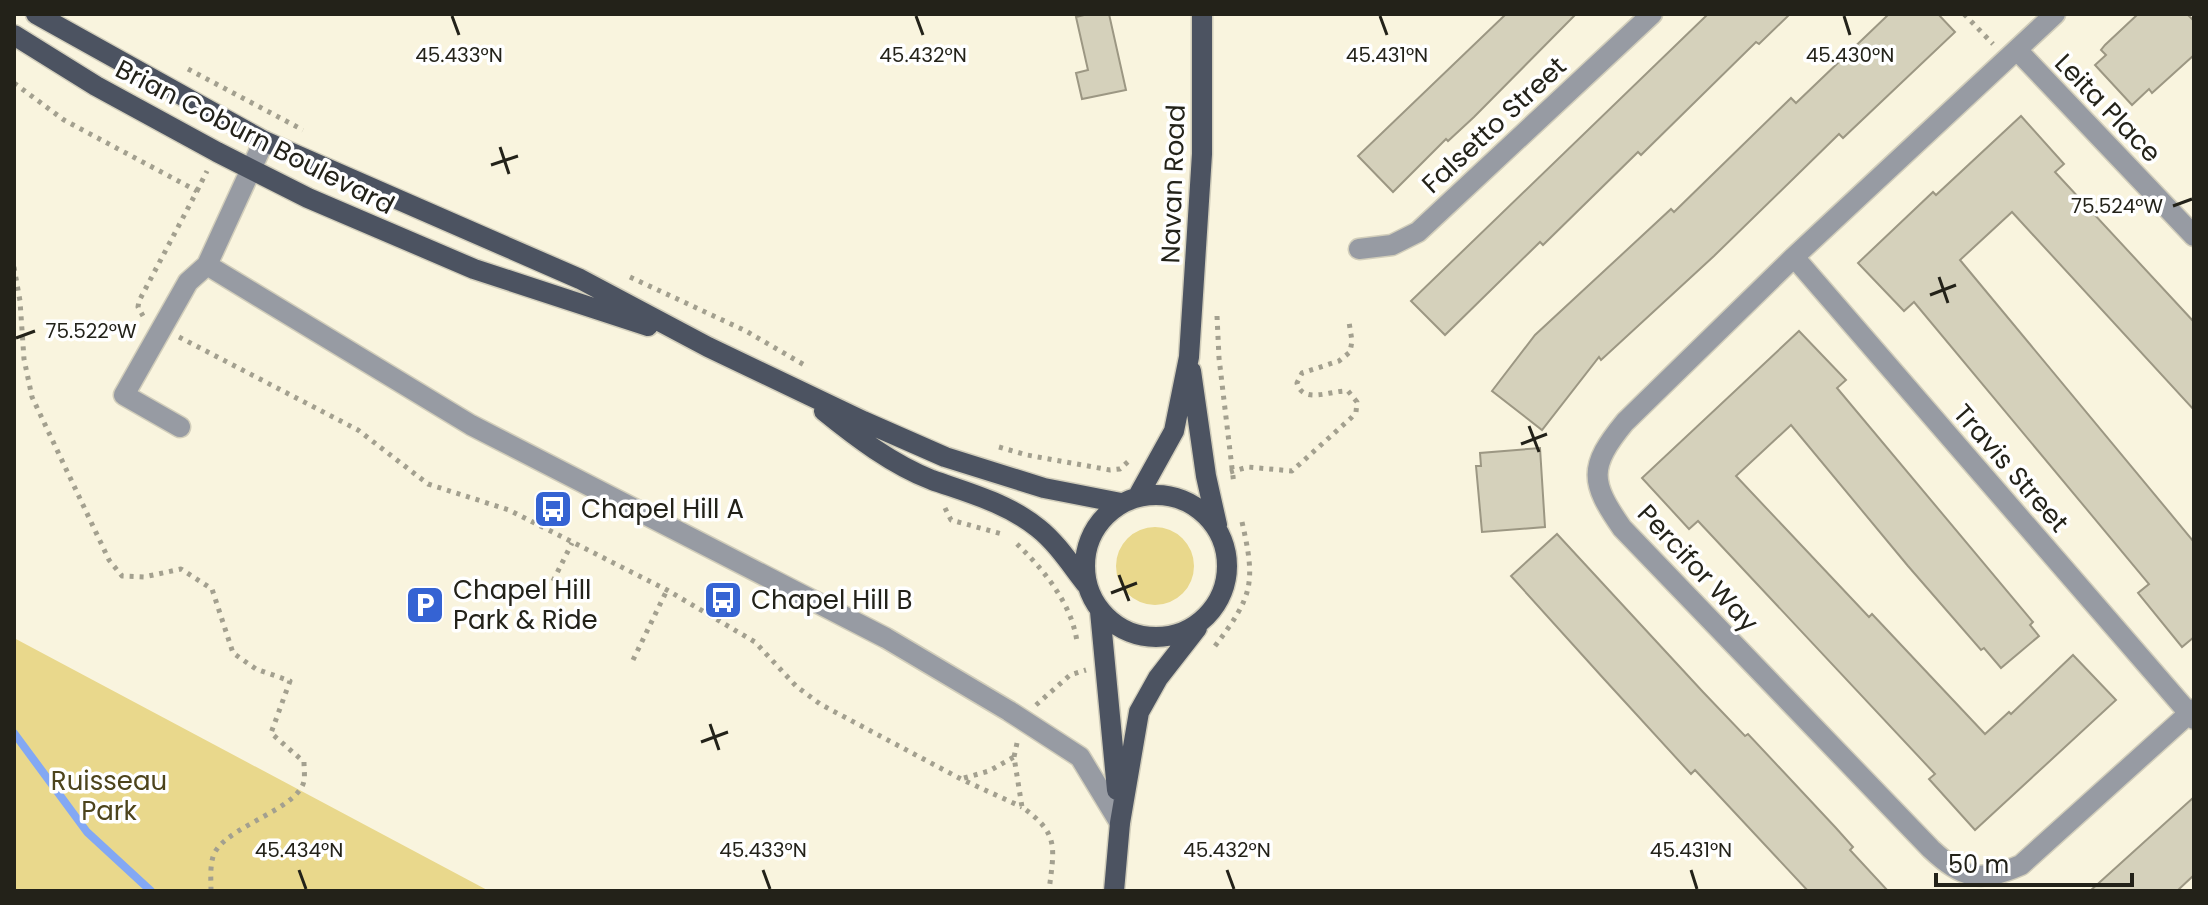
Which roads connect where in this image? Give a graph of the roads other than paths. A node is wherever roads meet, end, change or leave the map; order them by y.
1 (36, 14) edge
2 (1202, 14) edge
3 (1652, 14) edge
4 (2055, 14) edge
5 (14, 35) edge
6 (2012, 55) junction
7 (264, 141) junction
8 (250, 170) junction
9 (2194, 236) edge
10 (1359, 249) dead end
11 (1794, 257) junction
12 (207, 265) junction
13 (708, 347) junction
14 (1189, 357) junction
15 (802, 393) junction
16 (180, 427) dead end
17 (1130, 500) junction
18 (1218, 529) junction
19 (1087, 585) junction
20 (1100, 611) junction
21 (1207, 616) junction
22 (2192, 714) edge
23 (1120, 823) junction
24 (1114, 891) edge

1 - 7 main road, Brian Coburn Boulevard
2 - 14 main road, Navan Road
3 - 10 street, Falsetto Street
4 - 6 street, Percifor Way
5 - 8 main road, Brian Coburn Boulevard
6 - 9 street, Leita Place
6 - 11 street, Percifor Way
7 - 8 street
7 - 13 main road, Brian Coburn Boulevard
8 - 12 street
8 - 13 main road, Brian Coburn Boulevard
11 - 22 street, Travis Street
11 - 22 street, Percifor Way
12 - 16 street
12 - 23 street
13 - 15 main road, Brian Coburn Boulevard
14 - 17 main road, Navan Road
14 - 18 main road, Navan Road
15 - 17 main road, Brian Coburn Boulevard
15 - 19 main road, Brian Coburn Boulevard
17 - 18 main road
17 - 19 main road
18 - 21 main road
19 - 20 main road
20 - 21 main road
20 - 23 main road
21 - 23 main road
23 - 24 main road

